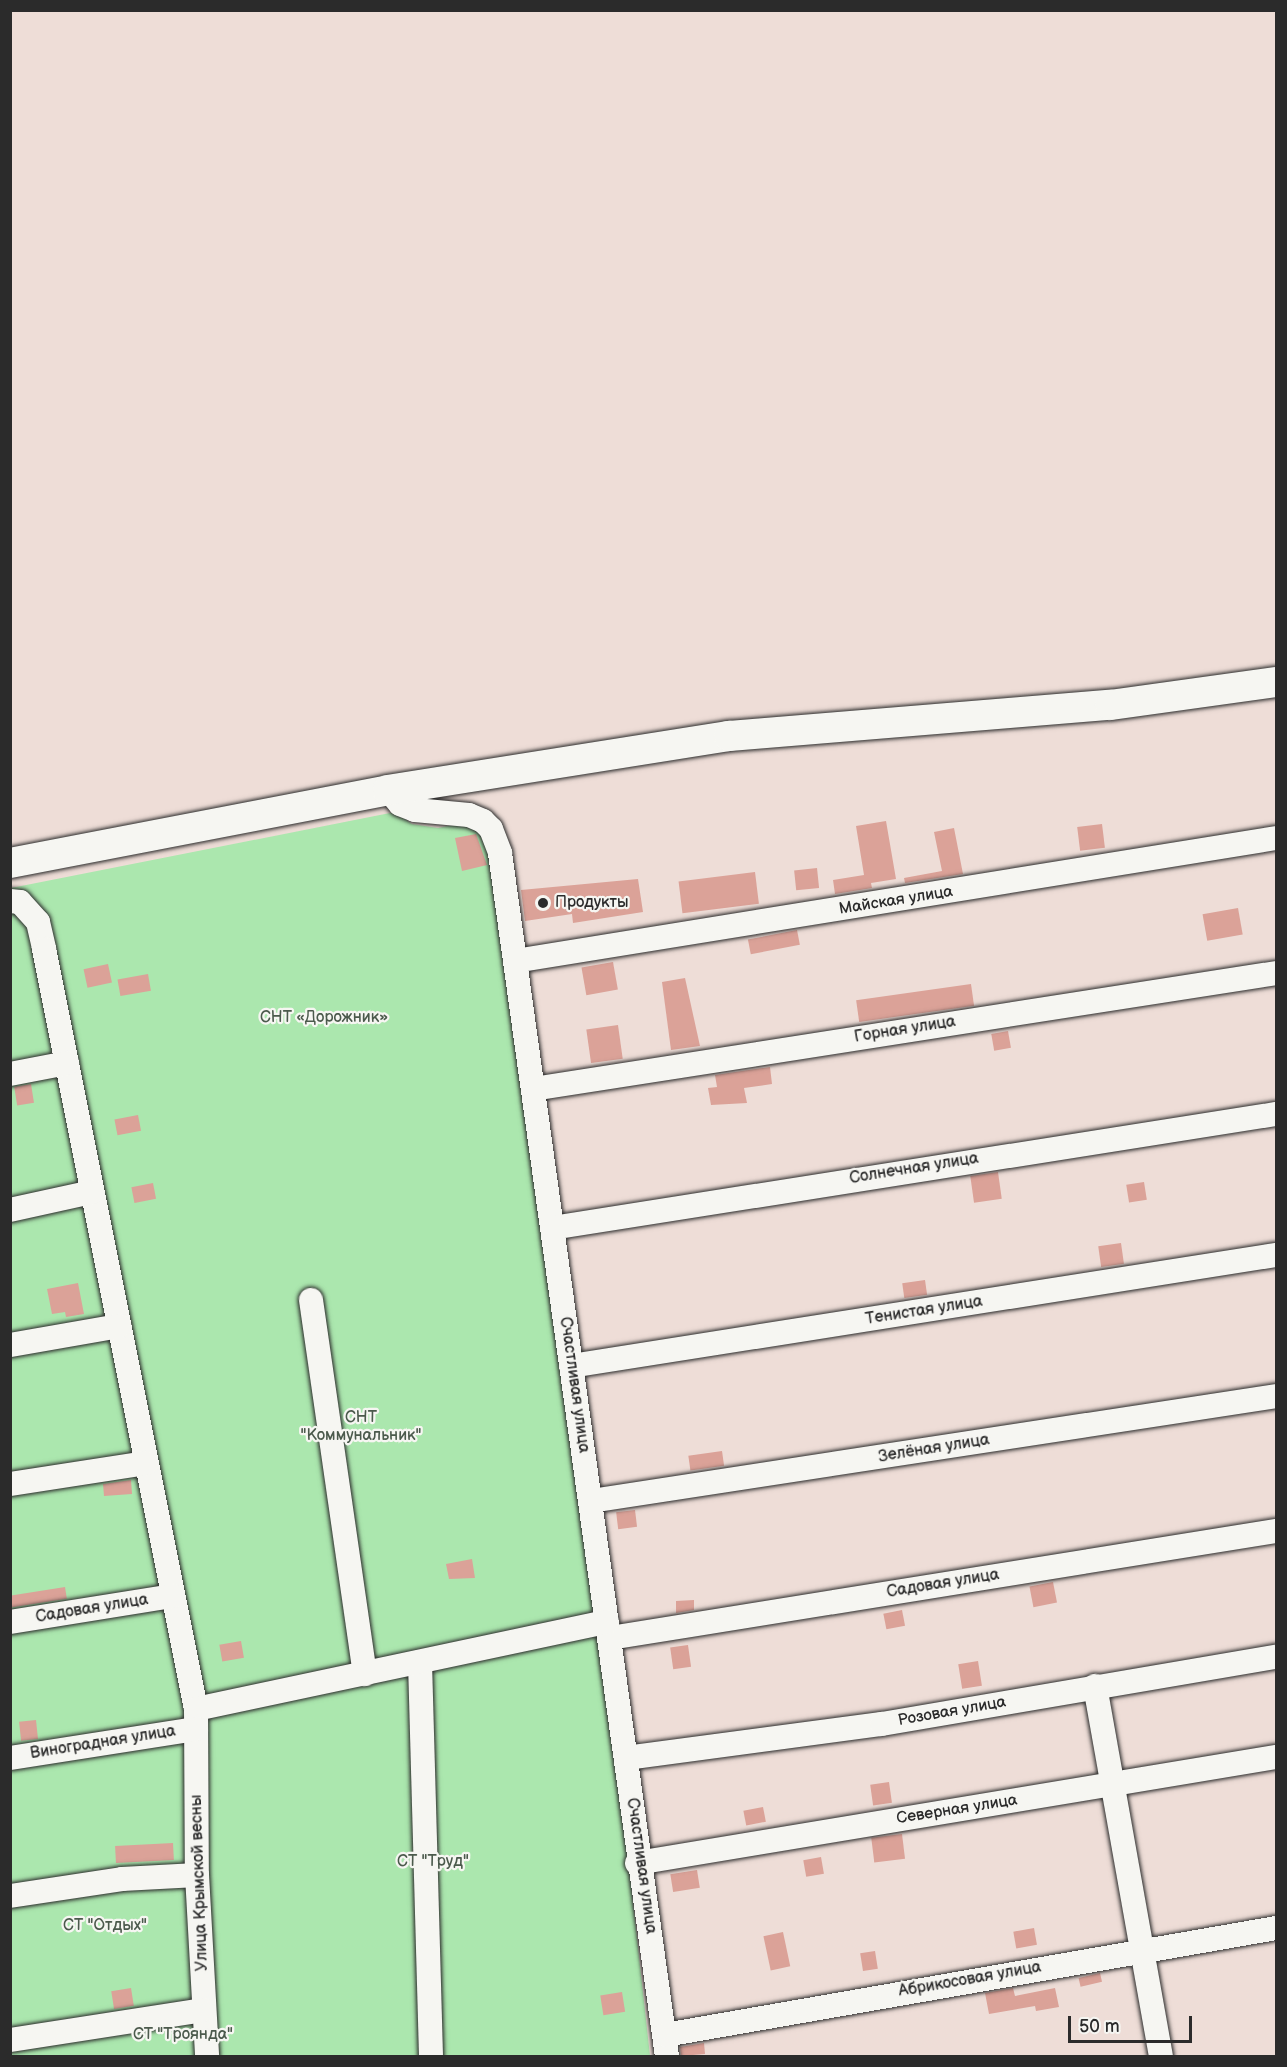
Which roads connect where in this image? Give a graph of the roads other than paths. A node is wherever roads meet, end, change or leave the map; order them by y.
1 (1276, 682) edge
2 (388, 790) junction
3 (1276, 838) edge
4 (10, 863) edge
5 (10, 901) edge
6 (515, 961) junction
7 (1276, 973) edge
8 (67, 1063) junction
9 (10, 1074) edge
10 (533, 1089) junction
11 (1276, 1114) edge
12 (92, 1192) junction
13 (10, 1210) edge
14 (552, 1228) junction
15 (1276, 1256) edge
16 (311, 1300) dead end
17 (119, 1326) junction
18 (10, 1345) edge
19 (572, 1366) junction
20 (1276, 1396) edge
21 (146, 1463) junction
22 (10, 1484) edge
23 (591, 1501) junction
24 (1276, 1531) edge
25 (173, 1596) junction
26 (10, 1622) edge
27 (608, 1630) junction
28 (1276, 1657) edge
29 (420, 1662) junction
30 (365, 1674) junction
31 (1095, 1686) junction
32 (196, 1719) junction
33 (1276, 1757) edge
34 (10, 1758) edge
35 (626, 1758) junction
36 (1112, 1785) junction
37 (638, 1863) junction
38 (197, 1875) junction
39 (10, 1896) edge
40 (1276, 1928) edge
41 (1142, 1950) junction
42 (204, 2010) junction
43 (10, 2040) edge
44 (666, 2046) edge
45 (207, 2056) edge
46 (431, 2056) edge
47 (1161, 2056) edge

1 - 2 main road
2 - 4 main road
2 - 6 street, Счастливая улица
3 - 6 street, Майская улица
5 - 8 street, Улица Крымской весны
6 - 10 street, Счастливая улица
7 - 10 street, Горная улица
8 - 9 street
8 - 12 street, Улица Крымской весны
10 - 14 street, Счастливая улица
11 - 14 street, Солнечная улица
12 - 13 street
12 - 17 street, Улица Крымской весны
14 - 19 street, Счастливая улица
15 - 19 street, Тенистая улица
16 - 30 street
17 - 18 street
17 - 21 street, Улица Крымской весны
19 - 23 street, Счастливая улица
20 - 23 street, Зелёная улица
21 - 22 street
21 - 25 street, Улица Крымской весны
23 - 27 street, Счастливая улица
24 - 27 street, Садовая улица
25 - 26 street, Садовая улица
25 - 32 street, Улица Крымской весны
27 - 29 street, Садовая улица
27 - 35 street, Счастливая улица
28 - 31 street, Розовая улица
29 - 30 street, Виноградная улица
29 - 46 street
30 - 32 street, Виноградная улица
31 - 35 street, Розовая улица
31 - 36 street
32 - 34 street, Виноградная улица
32 - 38 street, Улица Крымской весны
33 - 36 street, Северная улица
35 - 37 street, Счастливая улица
36 - 37 street, Северная улица
36 - 41 street
37 - 44 street, Счастливая улица
38 - 39 street
38 - 42 street, Улица Крымской весны
40 - 41 street, Абрикосовая улица
41 - 44 street, Абрикосовая улица
41 - 47 street
42 - 43 street
42 - 45 street, Улица Крымской весны

